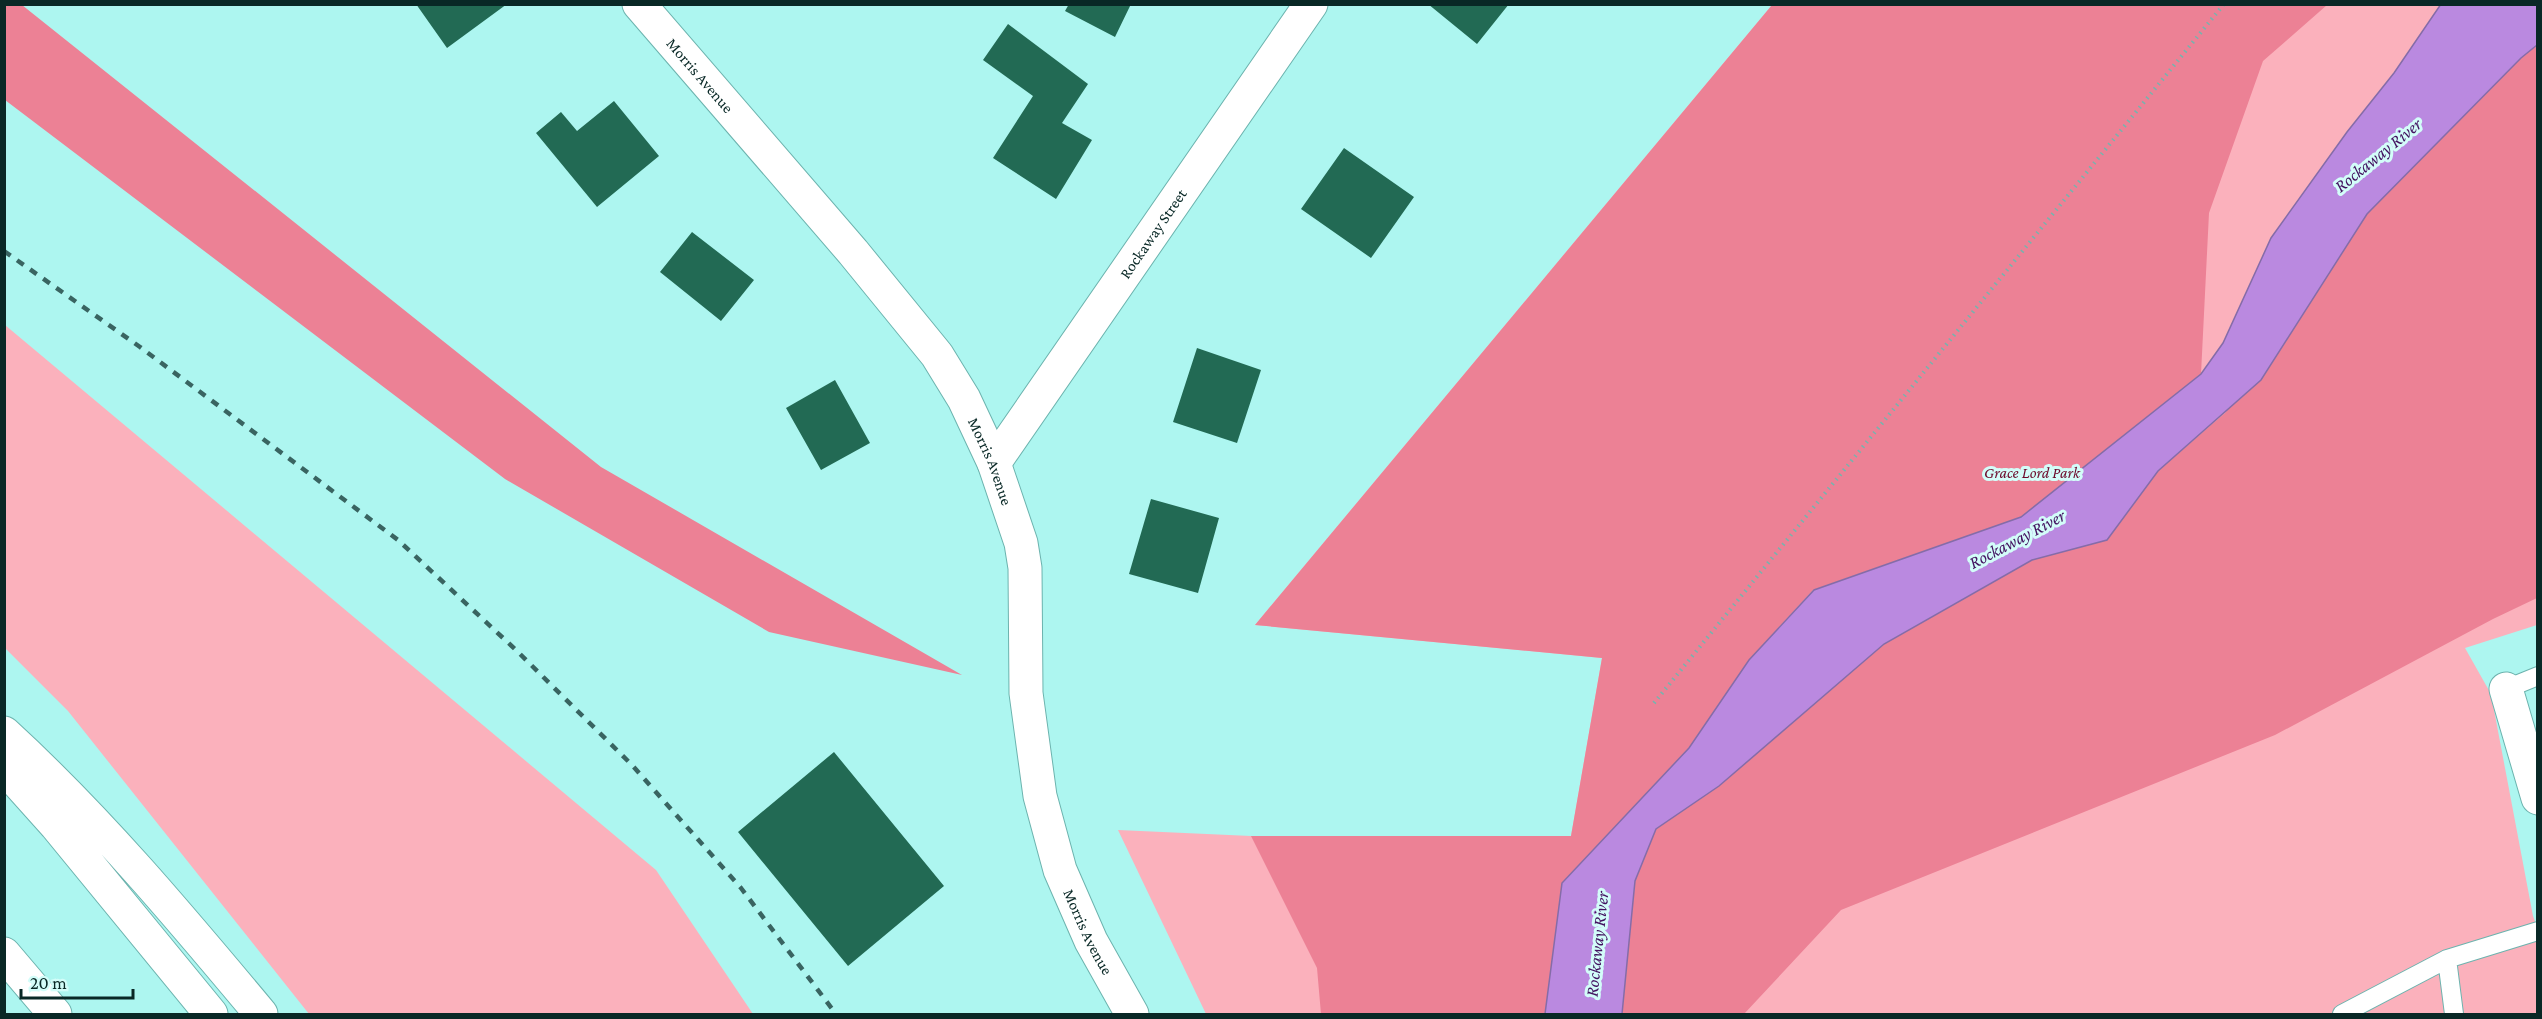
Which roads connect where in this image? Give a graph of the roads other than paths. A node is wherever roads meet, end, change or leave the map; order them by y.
1 (639, 4) edge
2 (1311, 4) edge
3 (994, 463) junction
4 (2538, 676) edge
5 (2506, 689) joint
6 (4, 733) edge
7 (4, 766) edge
8 (2538, 798) edge
9 (2538, 931) edge
10 (4, 954) edge
11 (2447, 959) junction
12 (55, 1014) edge
13 (211, 1014) edge
14 (261, 1014) edge
15 (1132, 1014) edge
16 (2342, 1014) edge
17 (2454, 1014) edge

1 - 3 main road, Morris Avenue
2 - 3 main road, Rockaway Street
3 - 15 main road, Morris Avenue
4 - 5 lane
5 - 8 main road
6 - 14 main road
7 - 13 main road
9 - 11 lane
10 - 12 main road
11 - 16 lane
11 - 17 lane

